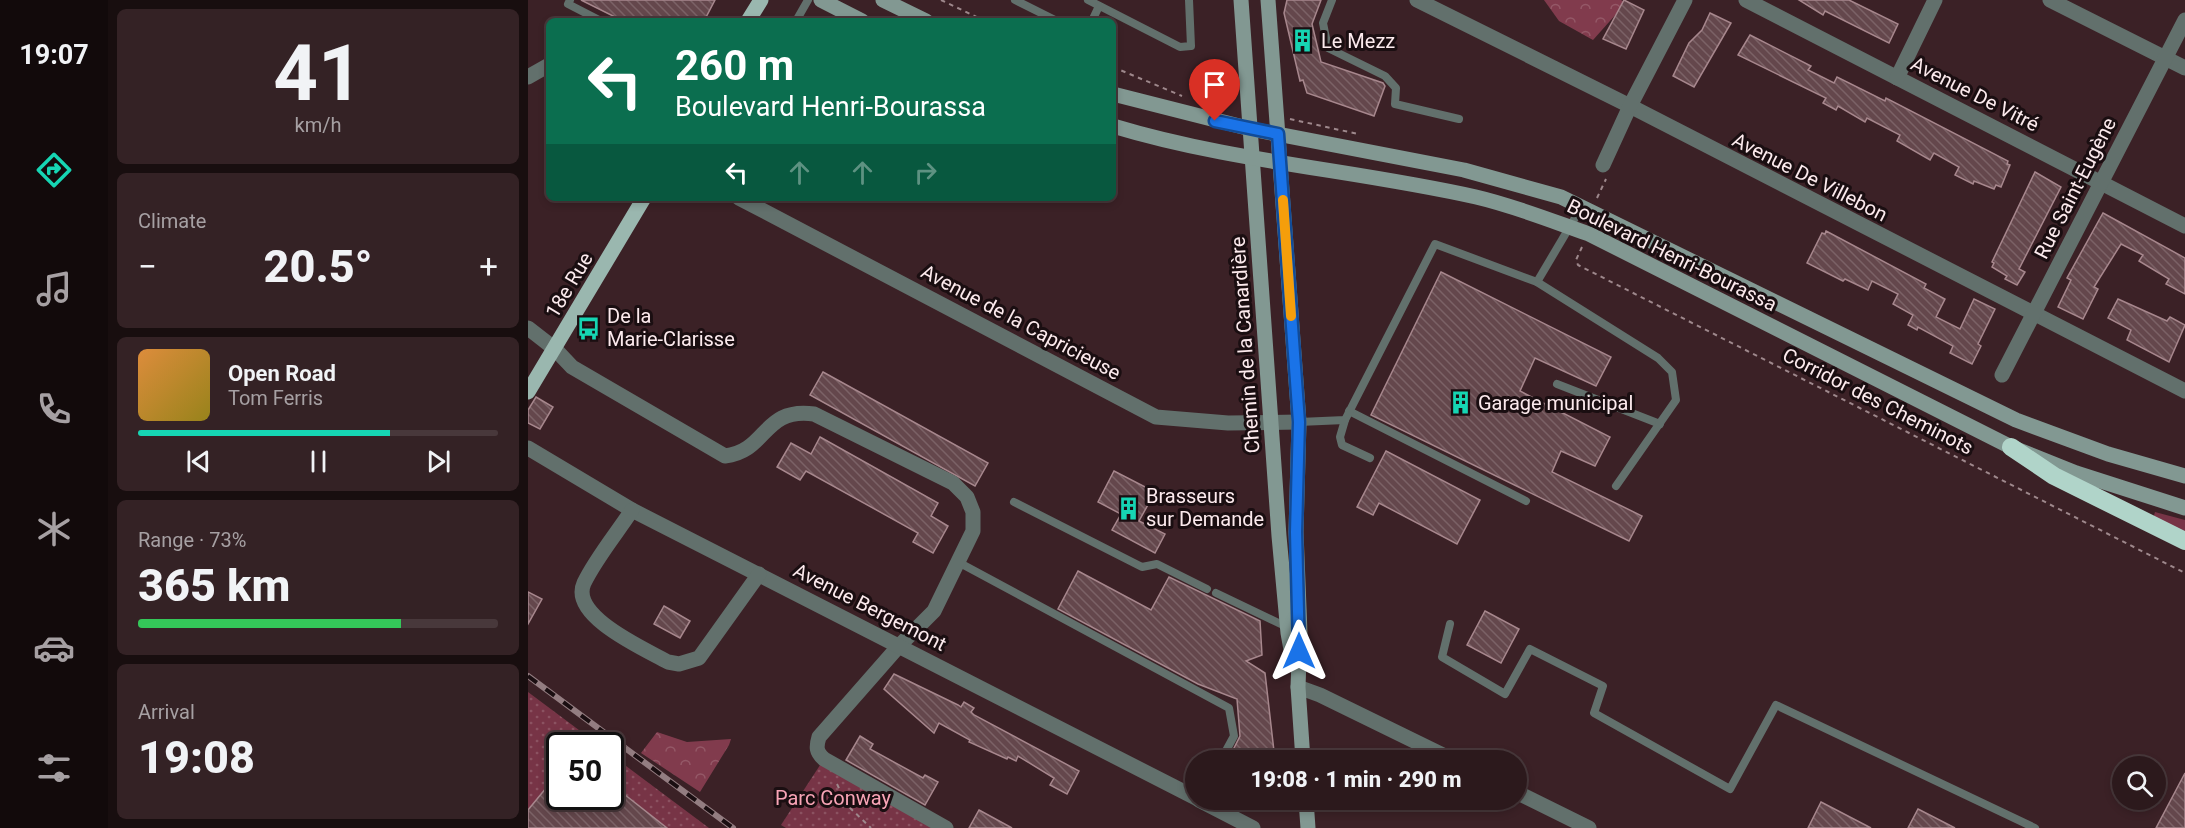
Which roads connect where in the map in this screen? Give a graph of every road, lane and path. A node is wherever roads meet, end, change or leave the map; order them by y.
1 (570, 0) edge
2 (761, 0) edge
3 (808, 0) edge
4 (821, 0) edge
5 (883, 0) edge
6 (941, 0) edge
7 (1015, 0) edge
8 (1088, 0) edge
9 (1189, 0) edge
10 (1241, 0) edge
11 (1268, 0) edge
12 (1332, 0) edge
13 (1417, 0) edge
14 (1685, 0) edge
15 (1746, 0) edge
16 (1935, 0) edge
17 (2050, 0) edge
18 (1099, 6) junction
19 (594, 18) edge
20 (750, 18) edge
21 (798, 18) edge
22 (850, 18) edge
23 (920, 18) edge
24 (979, 18) edge
25 (1051, 18) edge
26 (1093, 18) edge
27 (2185, 20) edge
28 (2165, 58) junction
29 (546, 67) edge
30 (1116, 68) edge
31 (2185, 68) edge
32 (528, 77) edge
33 (1897, 78) junction
34 (1116, 95) edge
35 (1184, 97) dead end
36 (1630, 106) junction
37 (1459, 119) dead end
38 (1116, 127) edge
39 (1251, 129) junction
40 (1278, 134) junction
41 (1253, 157) junction
42 (1281, 164) junction
43 (1603, 165) joint
44 (2103, 183) junction
45 (1597, 198) dead end
46 (642, 201) edge
47 (745, 201) edge
48 (1582, 206) junction
49 (2185, 226) edge
50 (1569, 227) junction
51 (1583, 246) dead end
52 (1537, 282) junction
53 (2033, 314) junction
54 (528, 328) edge
55 (555, 349) junction
56 (2002, 375) dead end
57 (1557, 384) dead end
58 (2185, 391) edge
59 (528, 392) edge
60 (1349, 411) junction
61 (1345, 420) junction
62 (1299, 422) junction
63 (1271, 424) junction
64 (1660, 424) junction
65 (2011, 447) junction
66 (528, 448) edge
67 (1370, 458) dead end
68 (2185, 476) edge
69 (1617, 486) dead end
70 (1526, 501) dead end
71 (1014, 502) dead end
72 (2185, 508) edge
73 (632, 510) junction
74 (2185, 541) edge
75 (958, 562) junction
76 (2185, 573) edge
77 (759, 574) junction
78 (1207, 589) dead end
79 (1216, 593) dead end
80 (1450, 624) dead end
81 (1287, 627) junction
82 (898, 646) junction
83 (1298, 687) junction
84 (1226, 750) edge
85 (1302, 750) edge
86 (1433, 750) edge
87 (837, 766) junction
88 (1185, 792) edge
89 (1527, 798) edge
90 (1219, 810) edge
91 (1307, 810) edge
92 (871, 828) edge
93 (946, 828) edge
94 (1253, 828) edge
95 (1308, 828) edge
96 (1588, 828) edge
97 (2035, 828) edge

1 - 19 lane
2 - 20 main road
3 - 21 lane
4 - 22 main road
5 - 23 main road
6 - 24 path
7 - 25 lane
8 - 18 lane
9 - 18 lane
10 - 39 main road, Chemin de la Canardière
11 - 40 main road, Chemin de la Canardière
12 - 37 lane
13 - 36 street, Avenue De Villebon
14 - 36 street
15 - 33 street, Avenue De Vitré
16 - 33 street
17 - 28 street
18 - 26 lane
27 - 28 street, Rue Saint-Eugène
28 - 31 street
28 - 44 street, Rue Saint-Eugène
29 - 32 street
30 - 35 path
33 - 44 street, Avenue De Vitré
34 - 39 main road, Boulevard Henri-Bourassa
36 - 43 street
36 - 53 street, Avenue De Villebon
38 - 41 main road, Boulevard Henri-Bourassa
39 - 40 main road, Boulevard Henri-Bourassa
39 - 41 main road, Chemin de la Canardière
40 - 42 main road, Chemin de la Canardière
40 - 48 main road, Boulevard Henri-Bourassa
41 - 42 main road, Boulevard Henri-Bourassa
41 - 63 main road, Chemin de la Canardière
42 - 50 main road, Boulevard Henri-Bourassa
42 - 62 main road, Chemin de la Canardière
43 - 45 path
44 - 49 street, Avenue De Vitré
44 - 53 street, Rue Saint-Eugène
46 - 55 main road, 18e Rue
47 - 63 street, Avenue de la Capricieuse
48 - 50 lane
48 - 68 main road, Boulevard Henri-Bourassa
50 - 52 lane
50 - 65 main road, Boulevard Henri-Bourassa
51 - 76 path, Corridor des Cheminots
52 - 60 lane
52 - 64 lane
53 - 56 street, Rue Saint-Eugène
53 - 58 street, Avenue De Villebon
54 - 55 street
55 - 59 main road, 18e Rue
55 - 75 street
57 - 64 lane
60 - 61 lane
60 - 70 lane
61 - 62 lane
61 - 67 lane
62 - 63 street, Avenue de la Capricieuse
62 - 83 main road, Chemin de la Canardière
63 - 81 main road, Chemin de la Canardière
64 - 69 lane
65 - 72 main road, Boulevard Henri-Bourassa
65 - 74 highway
66 - 73 street, Avenue Bergemont
71 - 78 lane
73 - 77 street, Avenue Bergemont
73 - 77 street
75 - 82 street
75 - 84 lane
77 - 82 street, Avenue Bergemont
79 - 81 lane
80 - 97 lane
81 - 83 main road, Chemin de la Canardière
82 - 87 street
82 - 88 street, Avenue Bergemont
83 - 85 main road, Chemin de la Canardière
83 - 86 street
87 - 92 path
87 - 93 street
89 - 96 street
90 - 94 street, Avenue Bergemont
91 - 95 main road

